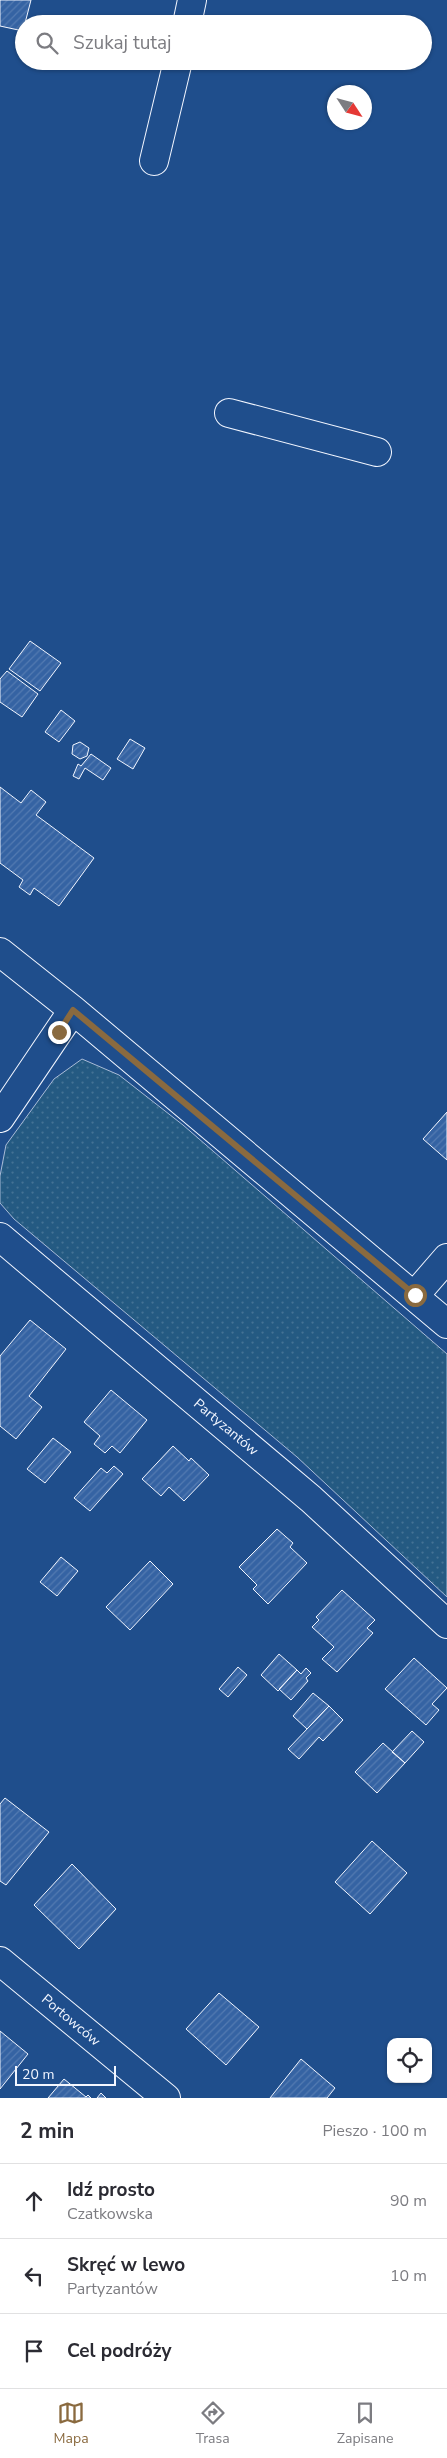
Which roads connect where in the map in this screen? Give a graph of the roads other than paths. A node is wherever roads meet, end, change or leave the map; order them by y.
1 (192, 0) edge
2 (189, 15) edge
3 (176, 70) edge
4 (154, 162) dead end
5 (228, 413) dead end
6 (377, 452) dead end
7 (0, 952) edge
8 (73, 1010) junction
9 (0, 1118) edge
10 (0, 1237) edge
11 (447, 1258) edge
12 (415, 1295) junction
13 (447, 1324) edge
14 (447, 1624) edge
15 (0, 1961) edge
16 (166, 2098) edge

1 - 2 street
3 - 4 street
5 - 6 street
7 - 8 street
8 - 9 street
8 - 12 street
10 - 14 street, Partyzantów
11 - 12 street
12 - 13 street
15 - 16 street, Portowców

